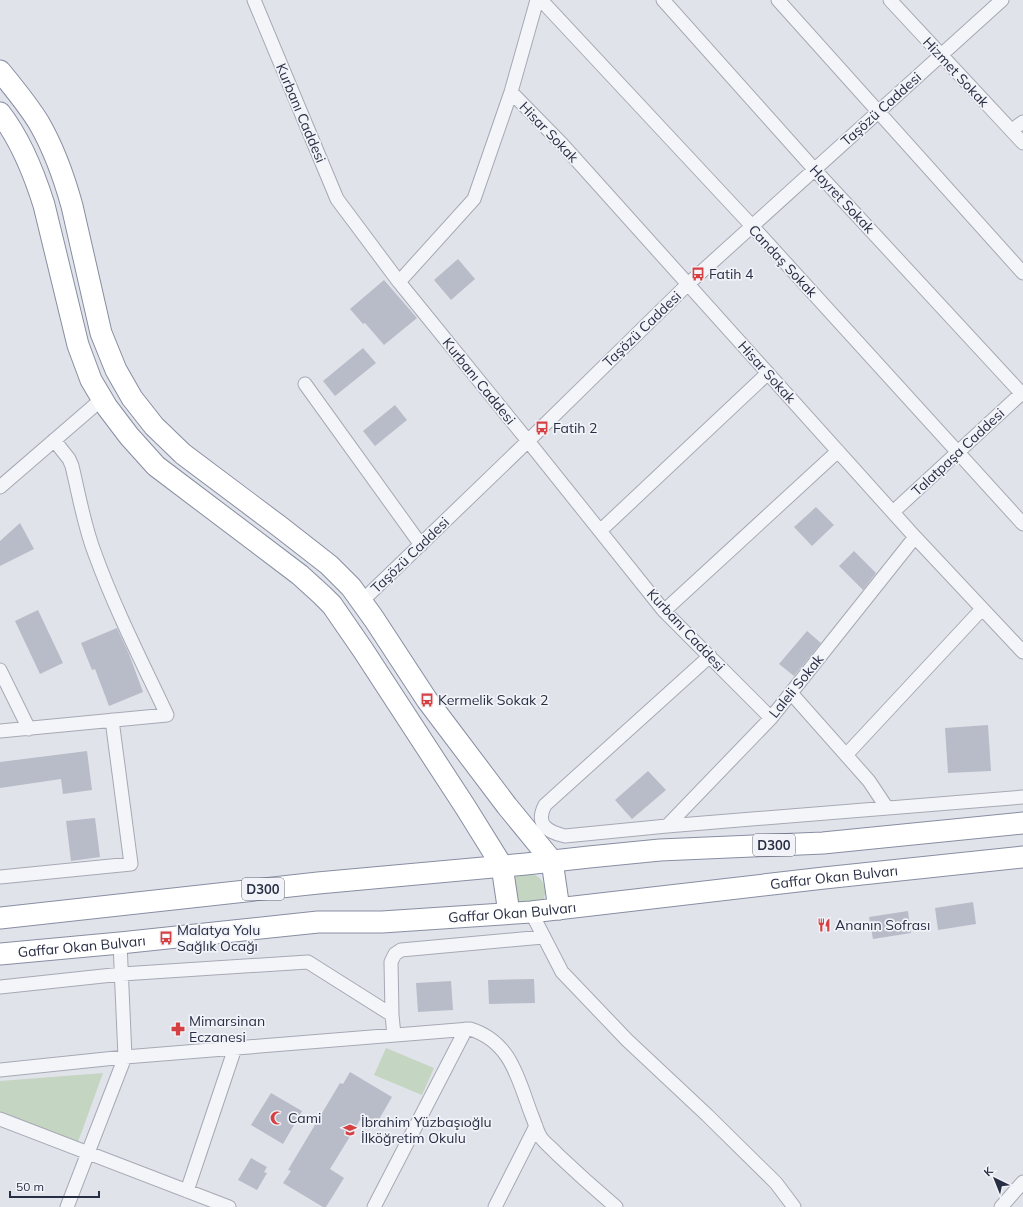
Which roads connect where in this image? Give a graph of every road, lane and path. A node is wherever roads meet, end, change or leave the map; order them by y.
1 (254, 0) edge
2 (537, 0) edge
3 (541, 0) edge
4 (663, 0) edge
5 (778, 0) edge
6 (890, 0) edge
7 (1002, 0) edge
8 (940, 56) junction
9 (0, 71) edge
10 (510, 92) junction
11 (878, 112) junction
12 (0, 113) edge
13 (1023, 122) edge
14 (1012, 130) junction
15 (1023, 143) edge
16 (814, 169) junction
17 (752, 226) junction
18 (1023, 273) edge
19 (399, 282) junction
20 (688, 284) junction
21 (768, 373) junction
22 (305, 384) dead end
23 (1022, 393) edge
24 (102, 399) junction
25 (54, 440) junction
26 (528, 441) junction
27 (838, 451) junction
28 (958, 452) junction
29 (0, 487) edge
30 (893, 512) junction
31 (1023, 524) edge
32 (600, 531) junction
33 (915, 537) junction
34 (421, 545) junction
35 (362, 601) junction
36 (982, 609) junction
37 (664, 611) junction
38 (1023, 652) edge
39 (710, 656) junction
40 (0, 670) edge
41 (790, 693) junction
42 (771, 718) junction
43 (112, 720) junction
44 (29, 728) junction
45 (0, 731) edge
46 (846, 755) junction
47 (1023, 797) edge
48 (887, 808) junction
49 (1023, 823) edge
50 (667, 826) junction
51 (1023, 857) edge
52 (552, 861) junction
53 (502, 866) junction
54 (0, 877) edge
55 (559, 909) junction
56 (531, 912) junction
57 (509, 913) junction
58 (0, 918) edge
59 (543, 936) junction
60 (120, 943) junction
61 (0, 954) edge
62 (122, 974) junction
63 (0, 987) edge
64 (392, 1014) junction
65 (466, 1029) junction
66 (394, 1035) junction
67 (235, 1048) junction
68 (125, 1057) junction
69 (0, 1070) edge
70 (0, 1119) edge
71 (536, 1126) junction
72 (88, 1153) junction
73 (1023, 1182) edge
74 (187, 1191) junction
75 (67, 1207) edge
76 (229, 1207) edge
77 (374, 1207) edge
78 (495, 1207) edge
79 (616, 1207) edge
80 (794, 1207) edge
81 (1001, 1207) edge

1 - 19 street, Kurbanı Caddesi
2 - 10 street
3 - 17 street, Candaş Sokak
4 - 16 street, Hayret Sokak
5 - 11 street
6 - 8 street, Hizmet Sokak
7 - 8 street, Taşözü Caddesi
8 - 11 street, Taşözü Caddesi
8 - 14 street, Hizmet Sokak
9 - 35 highway
10 - 19 street
10 - 20 street, Hisar Sokak
11 - 16 street, Taşözü Caddesi
11 - 18 street
12 - 24 highway
13 - 14 street
14 - 15 street, Hizmet Sokak
16 - 17 street, Taşözü Caddesi
16 - 23 street, Hayret Sokak
17 - 20 street, Taşözü Caddesi
17 - 28 street, Candaş Sokak
19 - 26 street, Kurbanı Caddesi
20 - 21 street, Hisar Sokak
20 - 26 street, Taşözü Caddesi
21 - 27 street, Hisar Sokak
21 - 32 street
22 - 34 street
23 - 28 street, Talatpaşa Caddesi
24 - 25 street
24 - 53 highway
25 - 29 street
25 - 43 street
26 - 32 street, Kurbanı Caddesi
26 - 34 street, Taşözü Caddesi
27 - 30 street, Hisar Sokak
27 - 37 street
28 - 30 street, Talatpaşa Caddesi
28 - 31 street, Candaş Sokak
30 - 33 street, Hisar Sokak
32 - 37 street, Kurbanı Caddesi
33 - 36 street, Hisar Sokak
33 - 41 street, Laleli Sokak
34 - 35 street, Taşözü Caddesi
35 - 52 highway
36 - 38 street, Hisar Sokak
36 - 46 street
37 - 39 street, Kurbanı Caddesi
39 - 42 street, Kurbanı Caddesi
39 - 50 street
40 - 44 street
41 - 42 street, Laleli Sokak
41 - 46 street
42 - 50 street, Laleli Sokak
43 - 44 street
43 - 54 street
44 - 45 street
46 - 48 street
47 - 48 street
48 - 50 street
49 - 52 highway, D300
51 - 55 highway, Gaffar Okan Bulvarı
52 - 53 highway, D300
52 - 55 highway
53 - 57 highway
53 - 58 highway, D300
55 - 56 highway, Gaffar Okan Bulvarı
56 - 57 highway, Gaffar Okan Bulvarı
56 - 59 street
57 - 60 highway, Gaffar Okan Bulvarı
59 - 64 street
59 - 80 street
60 - 61 highway, Gaffar Okan Bulvarı
60 - 62 street
62 - 63 street
62 - 64 street
62 - 68 street
64 - 66 street
65 - 66 street
65 - 71 street
65 - 77 street
66 - 67 street
67 - 68 street
67 - 74 street
68 - 69 street
68 - 72 street
70 - 72 street
71 - 78 street
71 - 79 street
72 - 74 street
72 - 75 street
73 - 81 street
74 - 76 street

